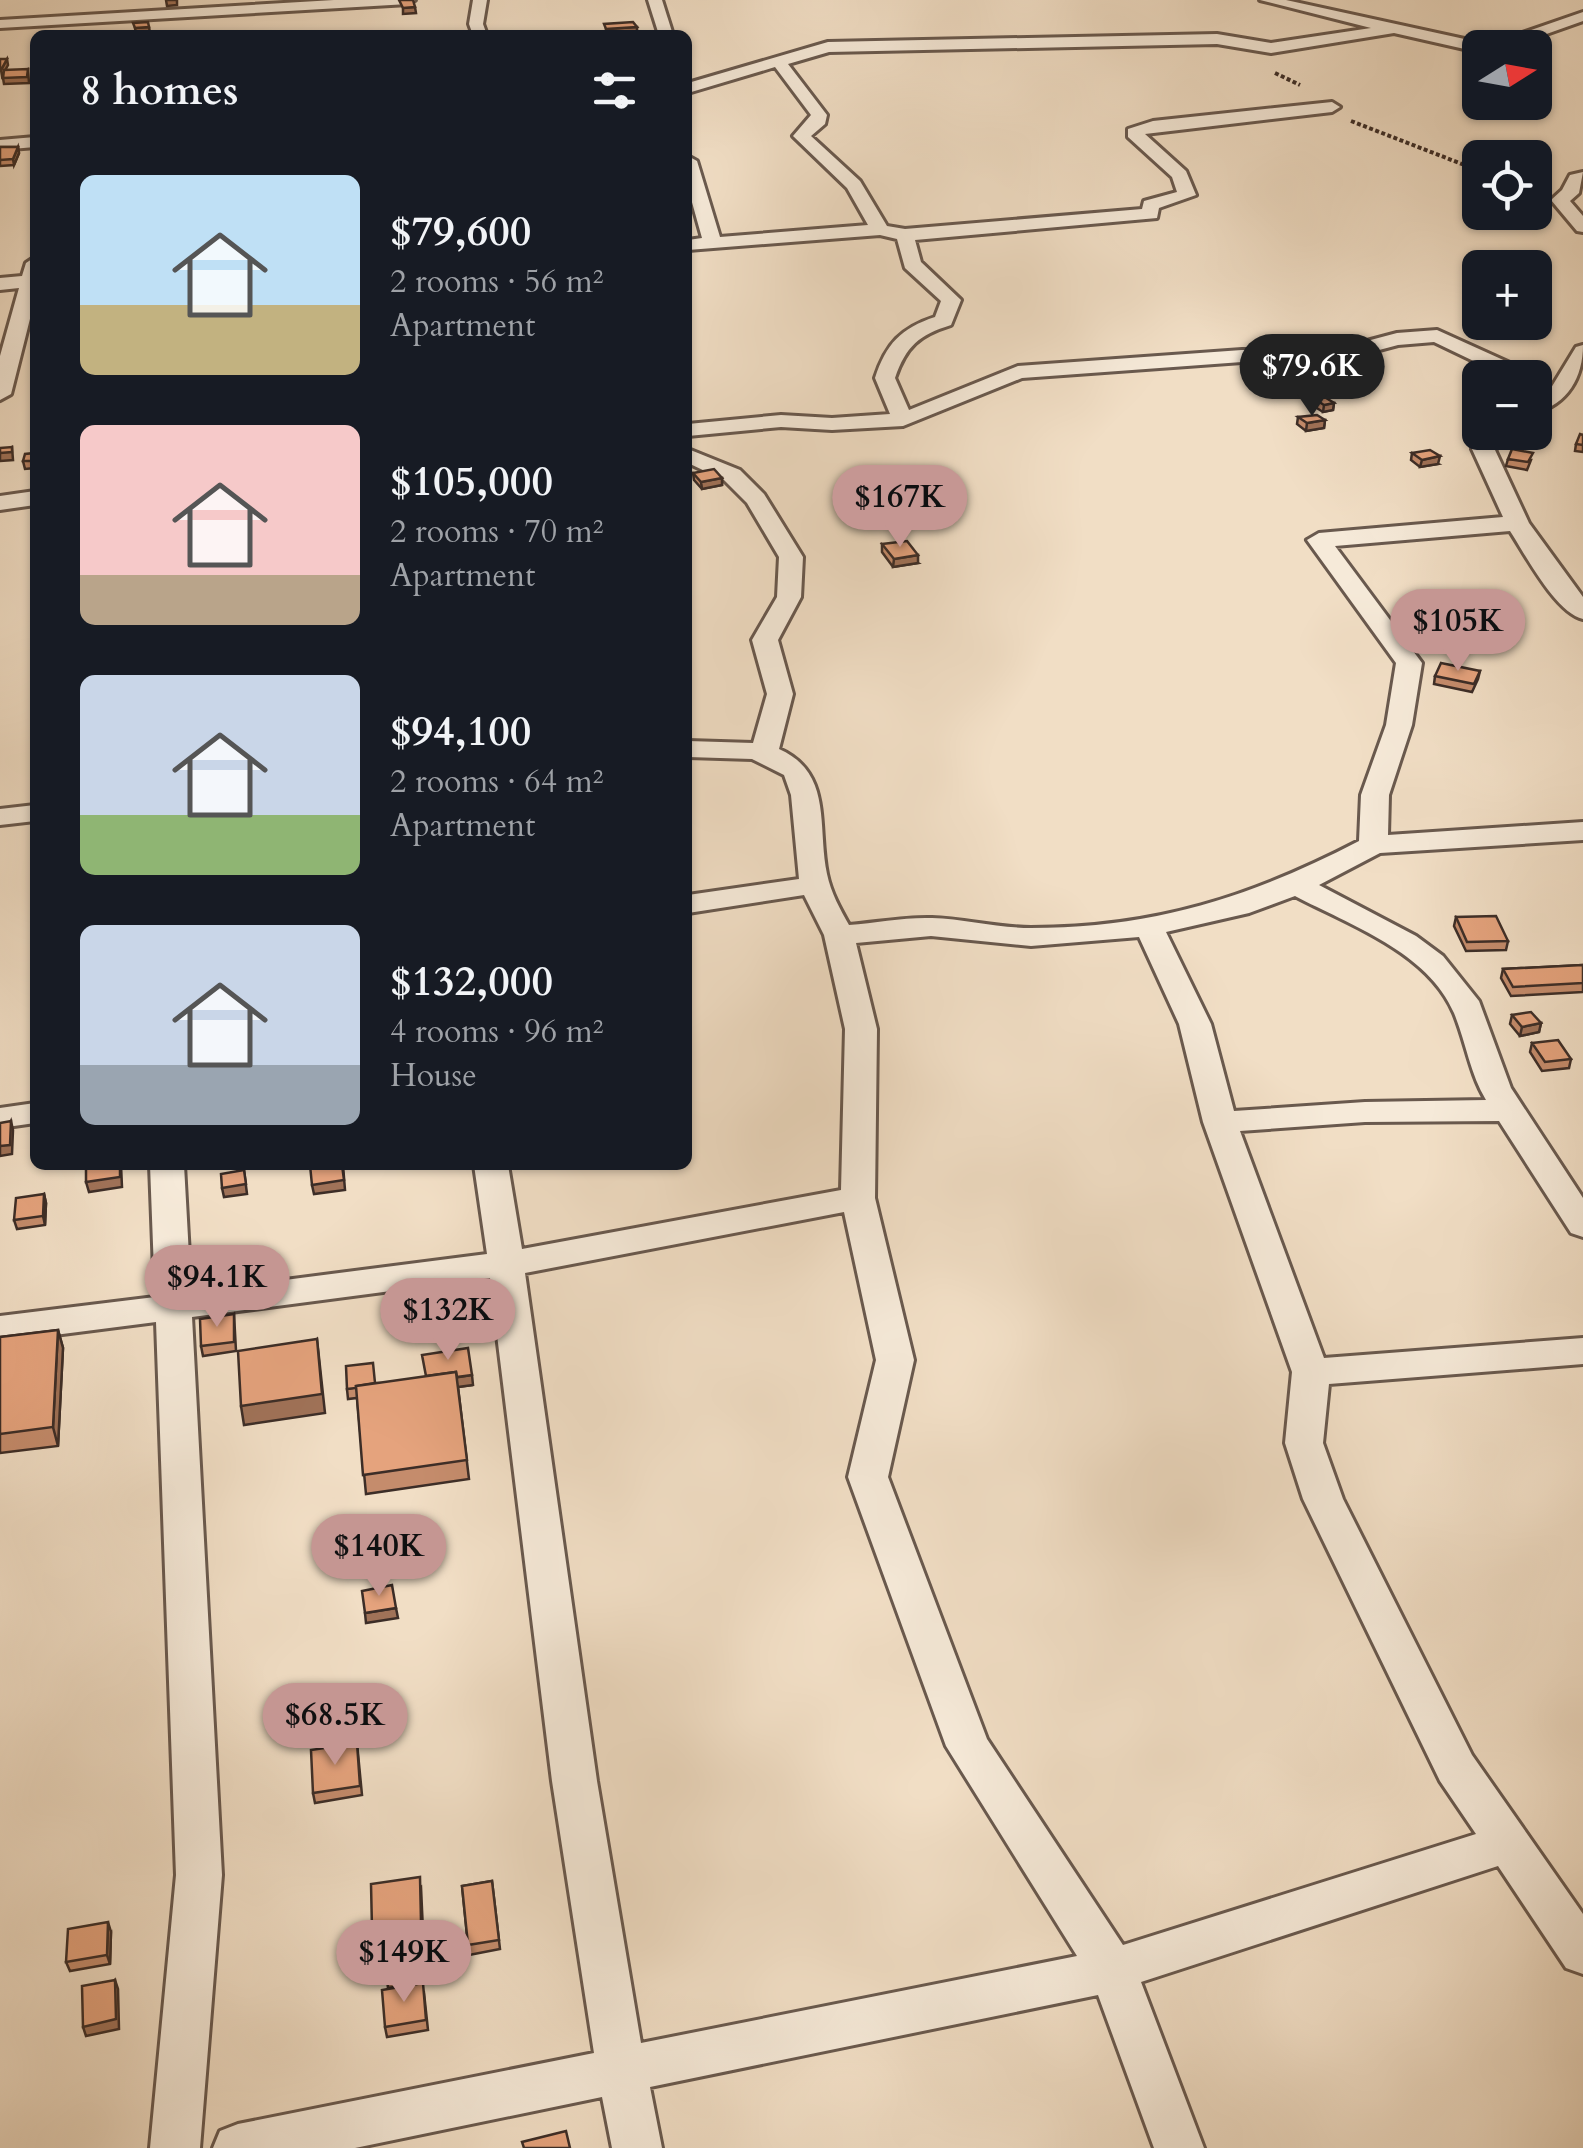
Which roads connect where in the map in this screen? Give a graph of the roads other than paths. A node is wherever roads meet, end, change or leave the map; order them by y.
1 (86, 0) edge
2 (408, 0) edge
3 (480, 0) edge
4 (655, 0) edge
5 (1267, 0) edge
6 (341, 8) edge
7 (219, 12) edge
8 (1583, 16) edge
9 (0, 24) edge
10 (81, 27) edge
11 (478, 30) edge
12 (664, 30) edge
13 (1391, 30) junction
14 (777, 60) junction
15 (692, 87) edge
16 (1332, 108) dead end
17 (30, 142) edge
18 (0, 144) edge
19 (692, 174) edge
20 (1583, 177) edge
21 (1583, 227) edge
22 (880, 230) junction
23 (905, 235) junction
24 (713, 244) junction
25 (692, 245) edge
26 (30, 276) edge
27 (0, 284) edge
28 (30, 289) edge
29 (1583, 351) edge
30 (1488, 360) edge
31 (1552, 389) edge
32 (1559, 392) junction
33 (0, 394) edge
34 (1552, 396) edge
35 (1583, 396) edge
36 (903, 420) junction
37 (692, 430) edge
38 (1483, 450) edge
39 (692, 457) edge
40 (30, 499) edge
41 (0, 502) edge
42 (1517, 523) junction
43 (1583, 612) edge
44 (692, 749) edge
45 (764, 754) junction
46 (30, 814) edge
47 (0, 817) edge
48 (1583, 831) edge
49 (1374, 846) junction
50 (815, 885) junction
51 (1296, 885) junction
52 (692, 903) edge
53 (1150, 928) junction
54 (839, 935) junction
55 (1510, 1110) junction
56 (30, 1114) edge
57 (0, 1118) edge
58 (1220, 1122) junction
59 (168, 1170) edge
60 (492, 1170) edge
61 (858, 1198) junction
62 (1583, 1225) edge
63 (507, 1264) junction
64 (175, 1304) junction
65 (0, 1329) edge
66 (1583, 1351) edge
67 (1311, 1372) junction
68 (1505, 1844) junction
69 (1578, 1935) edge
70 (1113, 1970) junction
71 (620, 2072) junction
72 (175, 2148) edge
73 (238, 2148) edge
74 (637, 2148) edge
75 (1179, 2148) edge

1 - 10 street
2 - 6 street
3 - 11 street
4 - 12 street
5 - 13 street
6 - 7 street
7 - 10 street
8 - 13 street
9 - 10 street
13 - 14 street
14 - 15 street
14 - 22 street
16 - 23 street
17 - 18 street
19 - 24 street
20 - 21 street
22 - 23 street
22 - 24 street
23 - 36 street
24 - 25 street
26 - 27 street
28 - 33 street
29 - 32 street
30 - 36 street
31 - 32 street
32 - 34 street
32 - 35 street
36 - 37 street
38 - 42 street
39 - 45 street
40 - 41 street
42 - 43 street
42 - 49 street
44 - 45 street
45 - 50 street
46 - 47 street
48 - 49 street
49 - 51 street
50 - 52 street
50 - 54 street
51 - 53 street
51 - 55 street
53 - 54 street
53 - 58 street
54 - 61 street
55 - 58 street
55 - 62 street
56 - 57 street
58 - 67 street
59 - 64 street
60 - 63 street
61 - 63 street
61 - 70 street
63 - 64 street
63 - 71 street
64 - 65 street
64 - 72 street
66 - 67 street
67 - 68 street
68 - 69 street
68 - 70 street
70 - 71 street
70 - 75 street
71 - 73 street
71 - 74 street

